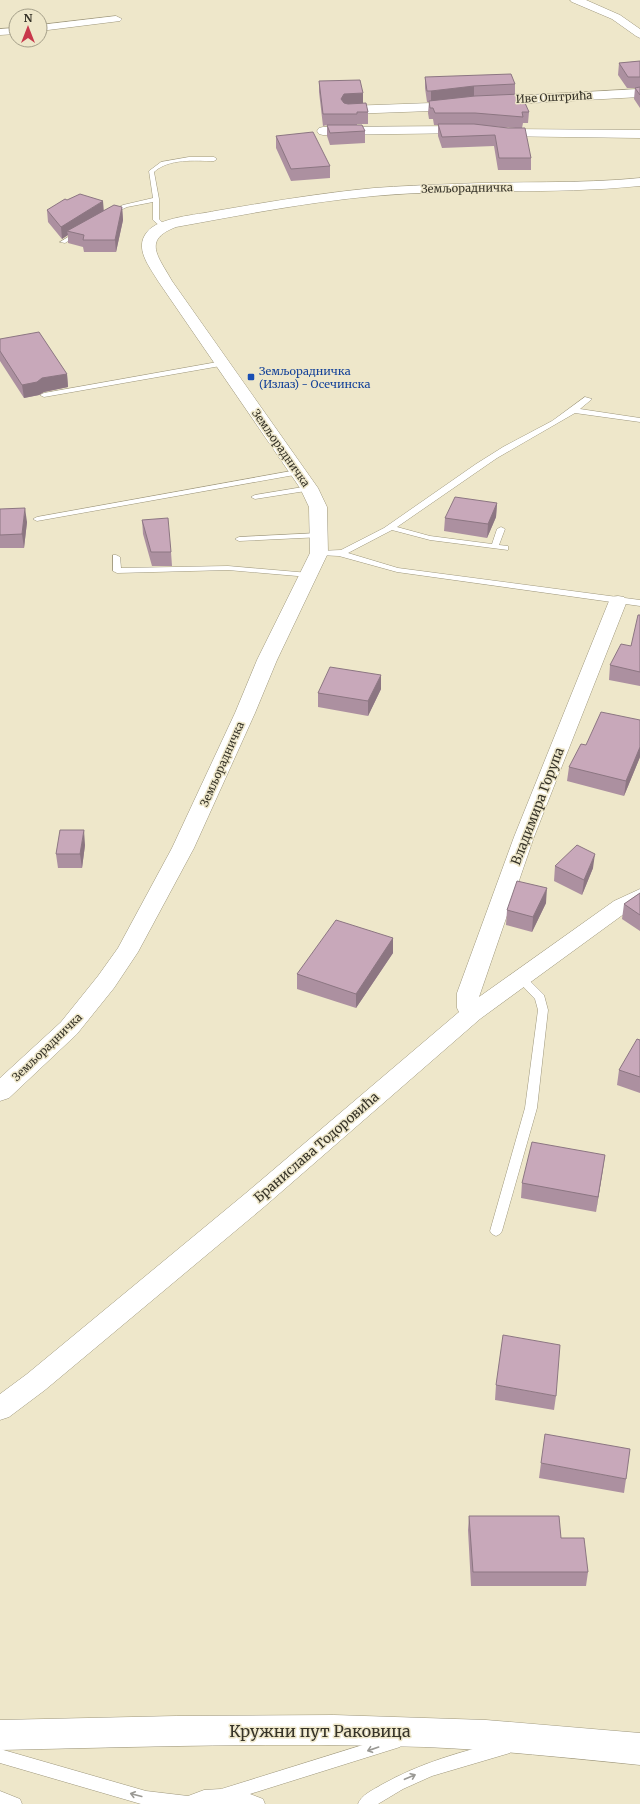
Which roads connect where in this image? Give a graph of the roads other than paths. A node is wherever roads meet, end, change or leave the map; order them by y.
1 (576, 0) edge
2 (116, 19) dead end
3 (48, 27) edge
4 (640, 34) edge
5 (640, 93) edge
6 (481, 101) edge
7 (468, 102) edge
8 (348, 110) edge
9 (324, 131) dead end
10 (640, 134) edge
11 (214, 159) dead end
12 (640, 182) edge
13 (156, 199) junction
14 (106, 215) edge
15 (163, 226) junction
16 (88, 227) edge
17 (63, 242) dead end
18 (223, 363) junction
19 (44, 395) dead end
20 (588, 399) dead end
21 (576, 411) junction
22 (640, 420) edge
23 (297, 472) junction
24 (309, 488) junction
25 (255, 497) dead end
26 (37, 519) dead end
27 (392, 528) junction
28 (501, 529) dead end
29 (319, 535) junction
30 (239, 539) dead end
31 (495, 546) junction
32 (505, 548) dead end
33 (319, 553) junction
34 (339, 553) junction
35 (116, 557) dead end
36 (309, 575) junction
37 (618, 601) junction
38 (640, 603) edge
39 (640, 896) edge
40 (520, 978) junction
41 (472, 1013) junction
42 (0, 1092) edge
43 (496, 1231) dead end
44 (0, 1409) edge
45 (424, 1732) junction
46 (0, 1735) edge
47 (543, 1740) junction
48 (640, 1749) edge
49 (0, 1756) edge
50 (224, 1795) junction
51 (0, 1798) edge
52 (187, 1803) edge
53 (14, 1804) edge
54 (258, 1804) edge
55 (365, 1804) edge

1 - 4 street
2 - 3 street
5 - 6 street, Иве Оштрића
7 - 8 street
9 - 10 street
11 - 13 lane
12 - 15 street, Земљорадничка
13 - 14 lane
13 - 15 lane
15 - 18 street, Земљорадничка
16 - 17 lane
18 - 19 lane
18 - 23 street, Земљорадничка
20 - 21 lane
21 - 22 lane
21 - 27 lane
23 - 24 street, Земљорадничка
23 - 26 lane
24 - 25 lane
24 - 29 street, Земљорадничка
27 - 31 lane
27 - 34 lane
28 - 31 lane
29 - 30 lane
29 - 33 street, Земљорадничка
31 - 32 lane
33 - 34 lane
33 - 36 street, Земљорадничка
34 - 37 lane
35 - 36 lane
36 - 42 street, Земљорадничка
37 - 38 lane
37 - 41 street, Владимира Горупа
39 - 40 street, Бранислава Тодоровића
40 - 41 street, Бранислава Тодоровића
40 - 43 lane
41 - 44 street, Бранислава Тодоровића
45 - 46 street, Кружни пут Раковица
45 - 47 street, Кружни пут Раковица
45 -> 50 lane
47 - 48 street, Кружни пут Раковица
55 -> 47 lane
52 -> 49 lane
50 - 52 lane
50 - 54 lane
51 - 53 lane

